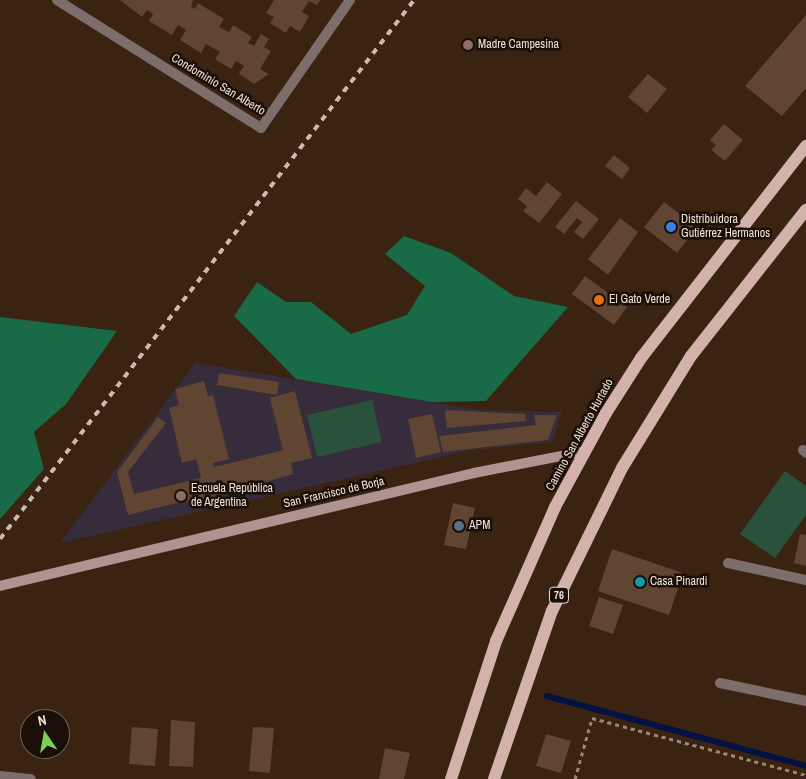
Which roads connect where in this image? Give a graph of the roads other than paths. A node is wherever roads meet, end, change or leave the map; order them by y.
1 (57, 0) edge
2 (350, 0) edge
3 (806, 146) edge
4 (806, 210) edge
5 (586, 451) junction
6 (728, 563) dead end
7 (806, 580) edge
8 (1, 587) edge
9 (720, 683) dead end
10 (806, 701) edge
11 (0, 776) edge
12 (31, 779) edge
13 (451, 779) edge
14 (494, 779) edge

1 - 2 street, Condominio San Alberto
3 - 5 main road, Camino San Alberto Hurtado
4 - 14 main road, 76
5 - 8 street, San Francisco de Borja
5 - 13 main road, Camino San Alberto Hurtado
6 - 7 street
9 - 10 street
11 - 12 street

